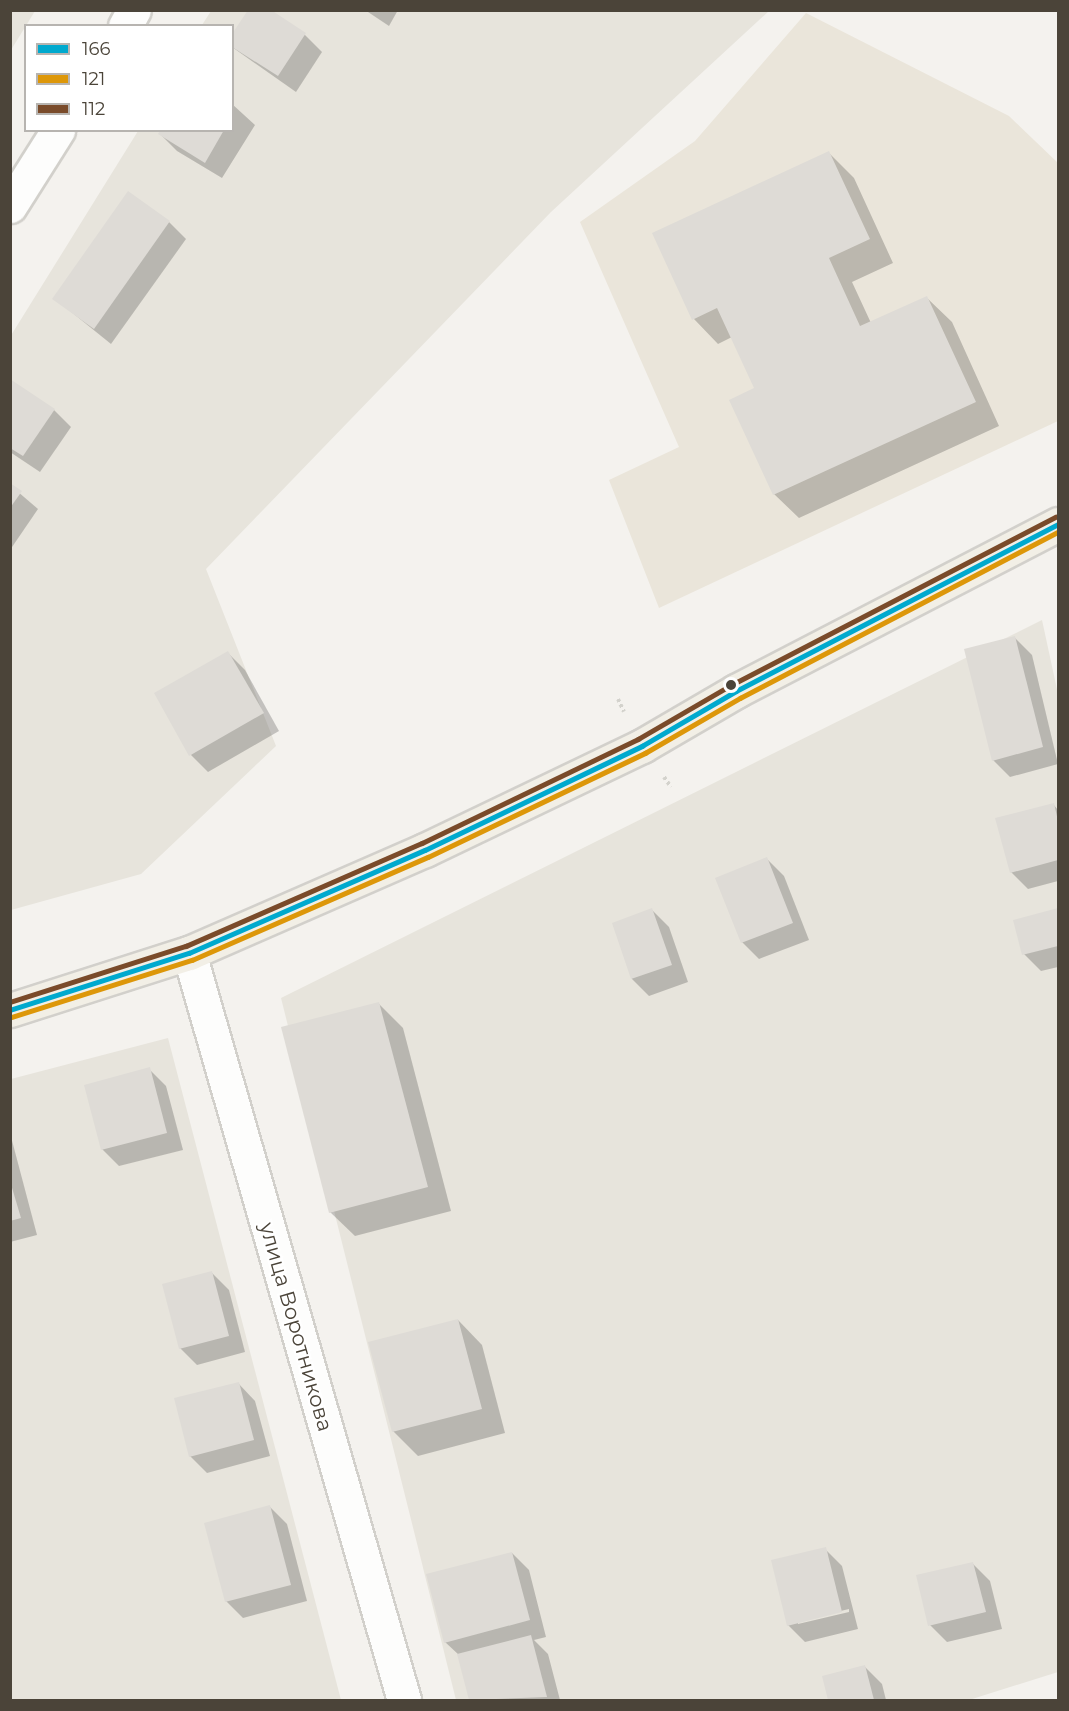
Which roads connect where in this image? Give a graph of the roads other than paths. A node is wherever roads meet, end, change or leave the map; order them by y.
1 (134, 10) edge
2 (126, 24) edge
3 (57, 132) edge
4 (10, 206) edge
5 (1059, 524) edge
6 (189, 953) junction
7 (10, 1010) edge
8 (404, 1701) edge

1 - 2 street
3 - 4 street
5 - 6 main road
6 - 7 main road
6 - 8 street, улица Воротникова

